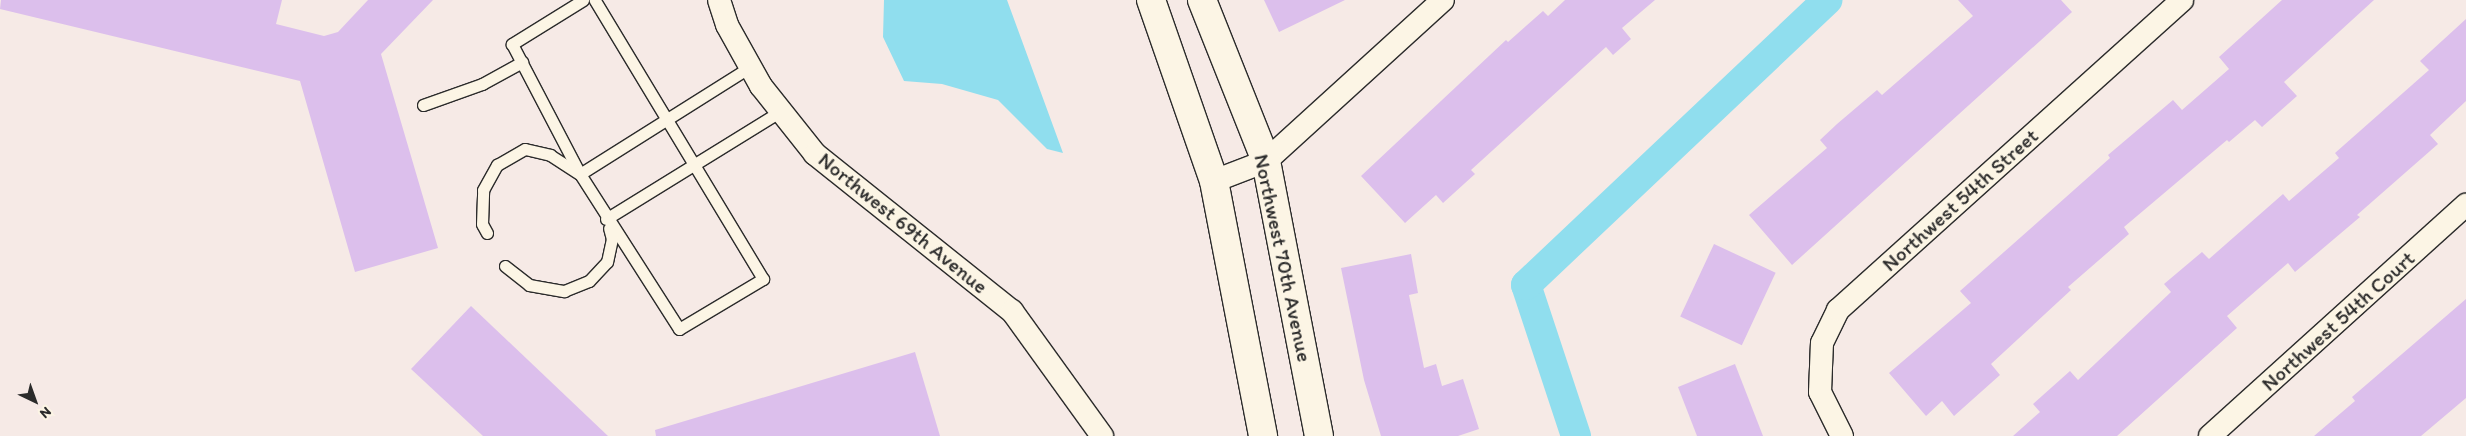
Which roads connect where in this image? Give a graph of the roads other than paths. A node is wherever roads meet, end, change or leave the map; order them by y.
1 (583, 0) edge
2 (595, 0) edge
3 (719, 0) edge
4 (1151, 0) edge
5 (1202, 0) edge
6 (1444, 0) edge
7 (2182, 0) edge
8 (522, 62) junction
9 (750, 67) junction
10 (423, 105) dead end
11 (781, 111) junction
12 (668, 118) junction
13 (1266, 161) junction
14 (693, 166) junction
15 (580, 174) junction
16 (1214, 181) junction
17 (2466, 205) edge
18 (606, 219) junction
19 (487, 233) dead end
20 (505, 266) dead end
21 (1102, 436) edge
22 (1263, 436) edge
23 (1319, 436) edge
24 (1842, 436) edge
25 (2210, 436) edge

1 - 8 lane
2 - 12 lane
3 - 9 street, Northwest 69th Avenue
4 - 16 street
5 - 13 street, Northwest 70th Avenue
6 - 13 street
7 - 24 street, Northwest 54th Street
8 - 10 lane
8 - 15 lane
9 - 11 street, Northwest 69th Avenue
9 - 12 lane
11 - 14 lane
11 - 21 street, Northwest 69th Avenue
12 - 14 lane
12 - 15 lane
13 - 16 street
13 - 23 street, Northwest 70th Avenue
14 - 18 lane
14 - 18 lane
15 - 18 lane
15 - 19 lane
16 - 22 street
17 - 25 street, Northwest 54th Court
18 - 20 lane

